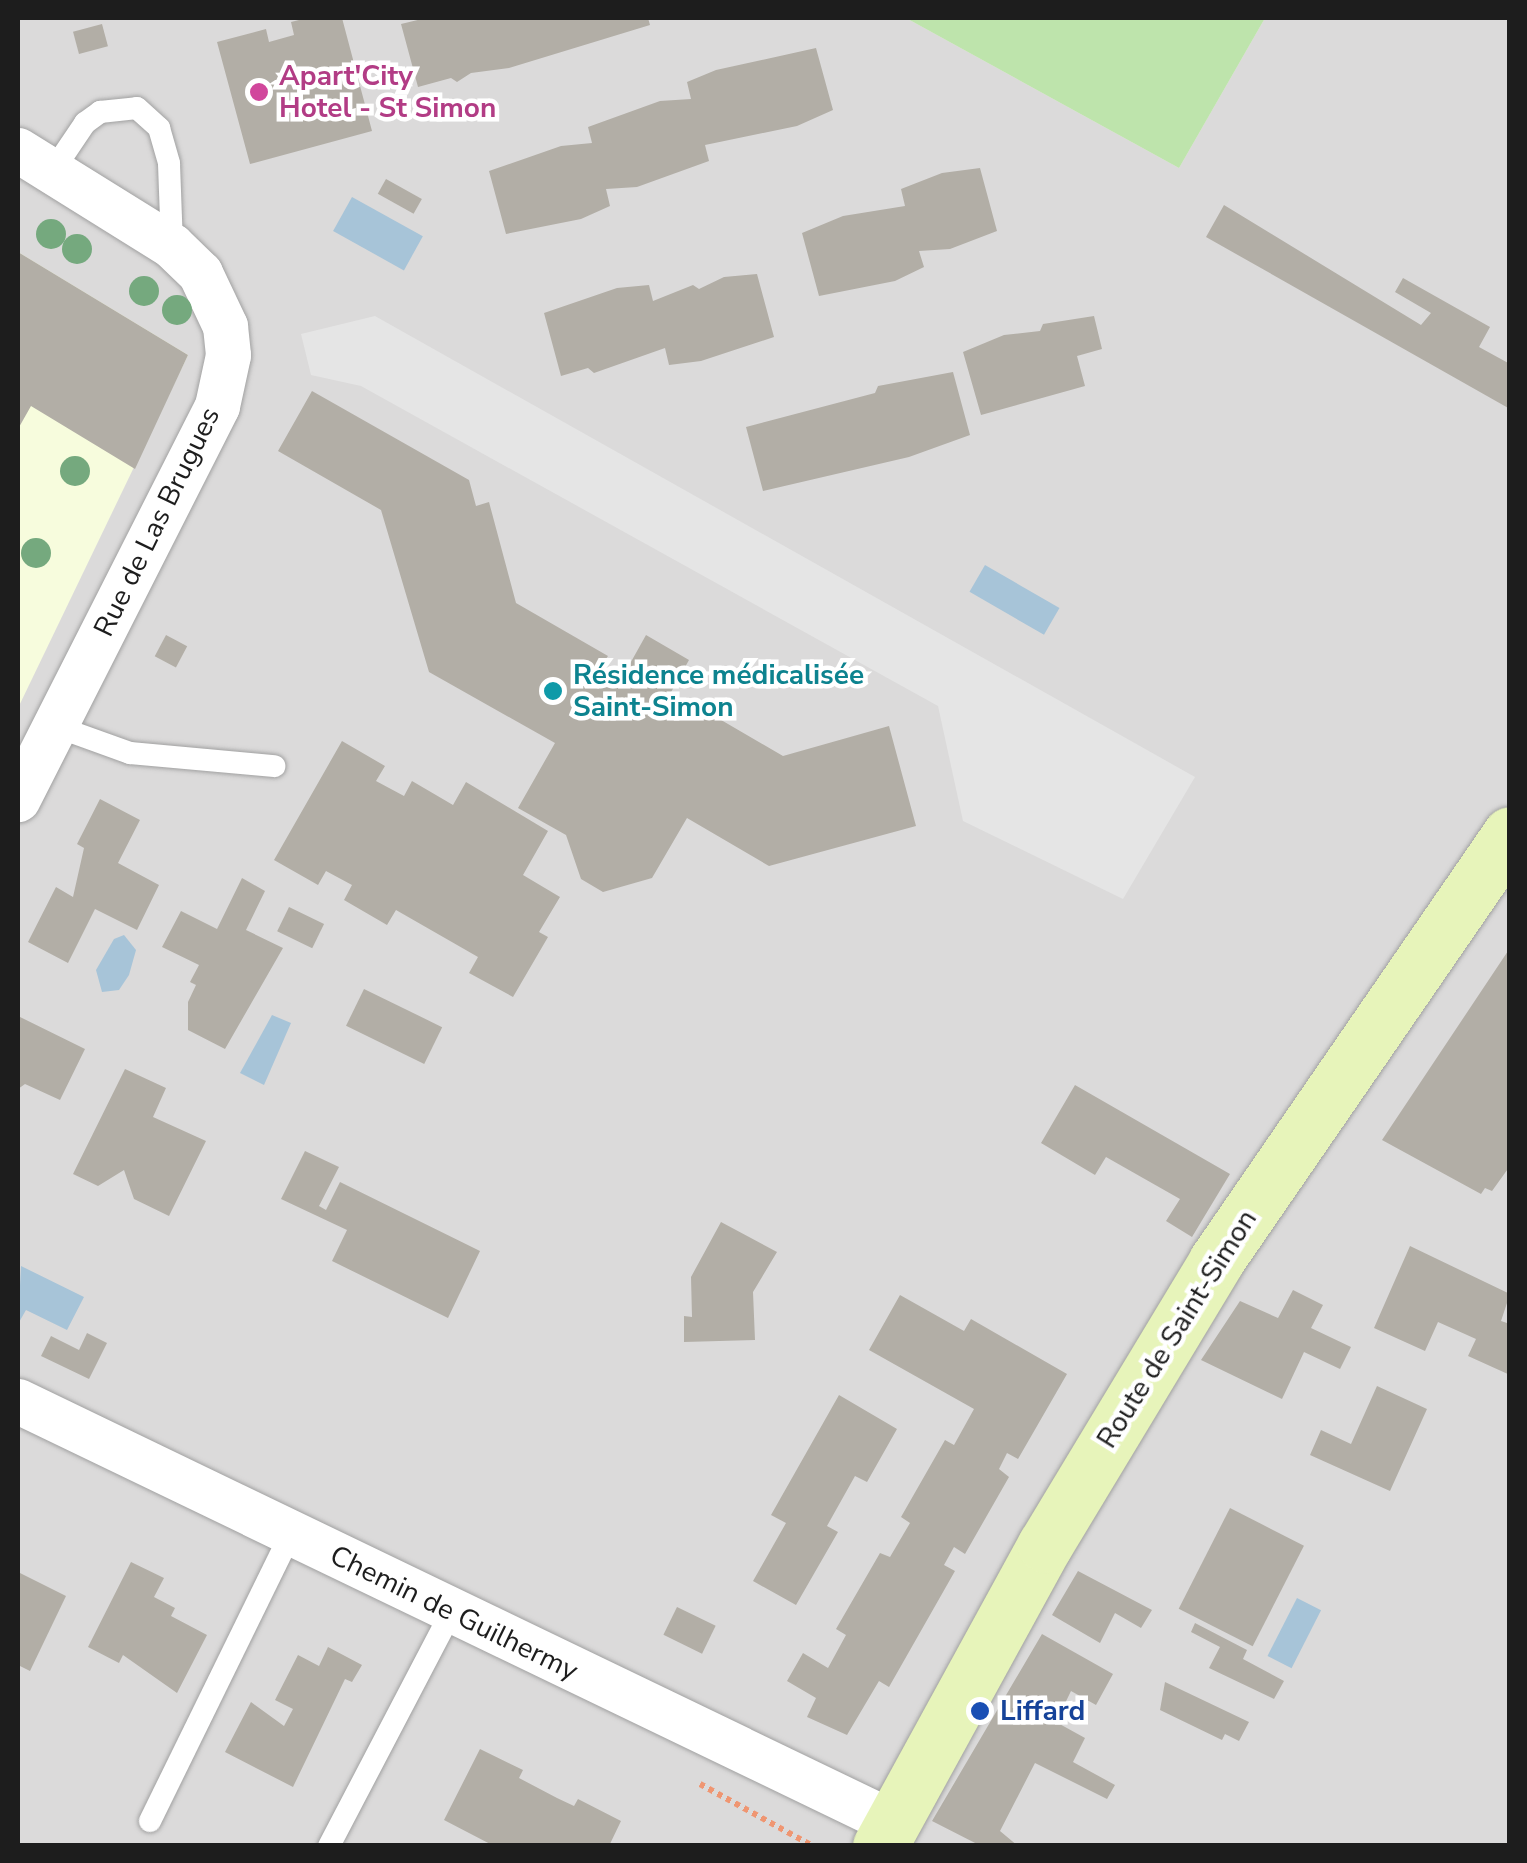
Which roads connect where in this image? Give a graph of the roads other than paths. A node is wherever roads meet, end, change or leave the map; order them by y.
1 (35, 161) edge
2 (172, 246) junction
3 (55, 726) junction
4 (274, 766) dead end
5 (18, 799) edge
6 (1510, 834) edge
7 (18, 1401) edge
8 (290, 1533) junction
9 (452, 1611) junction
10 (150, 1820) dead end
11 (886, 1834) edge
12 (329, 1846) edge

1 - 2 street, Rue de Las Brugues
1 - 2 lane, Rue de Las Brugues
2 - 3 street, Rue de Las Brugues
3 - 4 lane
3 - 5 street, Rue de Las Brugues
6 - 11 main road, Route de Saint-Simon
7 - 8 street, Chemin de Guilhermy
8 - 9 street, Chemin de Guilhermy
8 - 10 lane
9 - 11 street, Chemin de Guilhermy
9 - 12 lane

